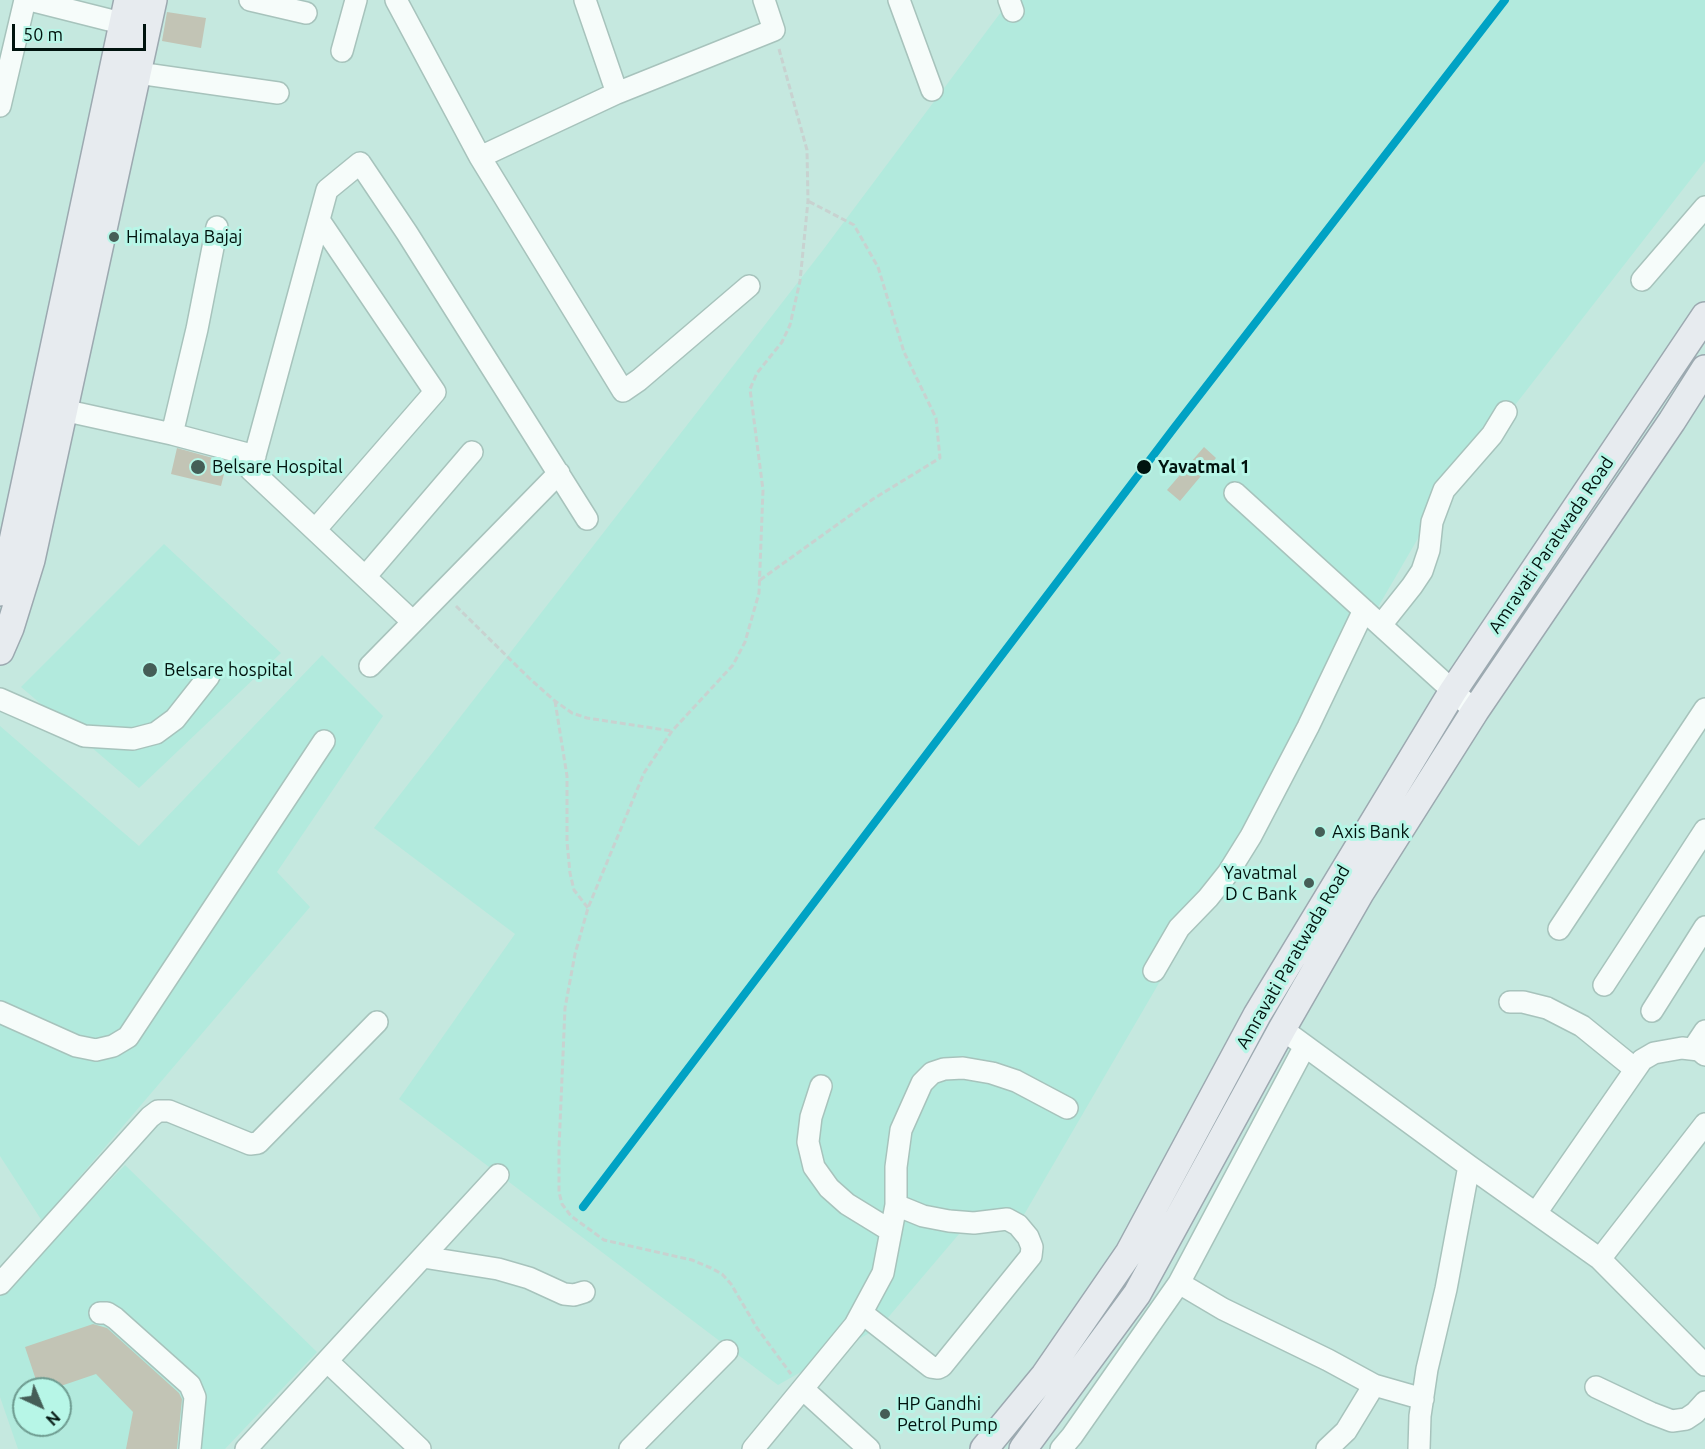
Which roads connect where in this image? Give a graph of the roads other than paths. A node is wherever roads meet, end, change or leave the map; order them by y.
1 (25, 0) edge
2 (30, 0) edge
3 (153, 0) edge
4 (250, 0) edge
5 (356, 0) edge
6 (396, 0) edge
7 (585, 0) edge
8 (764, 0) edge
9 (900, 0) edge
10 (306, 13) dead end
11 (133, 17) edge
12 (342, 51) dead end
13 (138, 73) junction
14 (932, 90) dead end
15 (279, 93) dead end
16 (617, 93) junction
17 (0, 106) edge
18 (480, 157) junction
19 (1705, 207) edge
20 (319, 220) junction
21 (218, 227) dead end
22 (1642, 280) dead end
23 (749, 286) dead end
24 (1705, 316) edge
25 (1705, 369) edge
26 (53, 408) junction
27 (1506, 412) dead end
28 (172, 434) junction
29 (472, 452) dead end
30 (255, 456) junction
31 (559, 473) junction
32 (1235, 493) dead end
33 (587, 519) dead end
34 (315, 530) junction
35 (365, 577) junction
36 (0, 592) edge
37 (1364, 610) junction
38 (413, 622) junction
39 (1381, 625) junction
40 (0, 651) edge
41 (370, 666) dead end
42 (209, 676) dead end
43 (1453, 691) junction
44 (0, 699) edge
45 (1705, 709) edge
46 (1475, 711) junction
47 (1697, 737) edge
48 (324, 741) dead end
49 (1705, 830) edge
50 (1705, 927) edge
51 (1559, 929) dead end
52 (1154, 971) dead end
53 (1604, 985) dead end
54 (1510, 1002) dead end
55 (1652, 1011) dead end
56 (0, 1012) edge
57 (377, 1022) dead end
58 (1282, 1029) junction
59 (1705, 1030) edge
60 (1305, 1046) junction
61 (1699, 1052) edge
62 (1635, 1069) junction
63 (821, 1086) dead end
64 (1067, 1108) dead end
65 (1705, 1124) edge
66 (1469, 1166) junction
67 (498, 1174) dead end
68 (896, 1205) junction
69 (1536, 1214) junction
70 (891, 1231) junction
71 (423, 1257) junction
72 (1600, 1258) junction
73 (1179, 1283) junction
74 (0, 1284) edge
75 (584, 1292) dead end
76 (862, 1312) junction
77 (100, 1313) dead end
78 (727, 1351) dead end
79 (327, 1361) junction
80 (1705, 1365) edge
81 (1374, 1385) junction
82 (1596, 1387) dead end
83 (804, 1390) junction
84 (1423, 1399) junction
85 (1705, 1402) edge
86 (1074, 1445) edge
87 (189, 1449) edge
88 (246, 1449) edge
89 (420, 1449) edge
90 (630, 1449) edge
91 (753, 1449) edge
92 (870, 1449) edge
93 (984, 1449) edge
94 (1023, 1449) edge
95 (1327, 1449) edge
96 (1419, 1449) edge

1 - 17 street
2 - 11 street
3 - 11 main road
4 - 10 street
5 - 12 street
6 - 18 street
7 - 16 street
8 - 16 street
9 - 14 street
11 - 13 main road
11 - 26 main road
13 - 15 street
13 - 26 main road
16 - 18 street
18 - 23 street
19 - 22 street
20 - 30 street
20 - 31 street
20 - 34 street
21 - 28 street
24 - 43 main road, Amravati Paratwada Road
25 - 46 main road, Amravati Paratwada Road
26 - 28 street
26 - 36 main road
26 - 40 main road
27 - 39 street
28 - 30 street
29 - 35 street
30 - 34 street
31 - 33 street
31 - 38 street
32 - 37 street
34 - 35 street
35 - 38 street
37 - 39 street
37 - 52 street
38 - 41 street
39 - 43 street
42 - 44 street
43 - 46 street
43 - 93 main road, Amravati Paratwada Road
45 - 47 street
46 - 58 main road, Amravati Paratwada Road
47 - 51 street
48 - 56 street
49 - 53 street
50 - 55 street
54 - 62 street
57 - 74 street
58 - 60 street
58 - 94 main road, Amravati Paratwada Road
59 - 61 street
60 - 66 street
60 - 73 street
61 - 62 street
62 - 69 street
63 - 70 street
64 - 68 street
65 - 72 street
66 - 69 street
66 - 84 street
67 - 71 street
68 - 70 street
68 - 76 street
69 - 72 street
70 - 76 street
71 - 75 street
71 - 79 street
72 - 80 street
73 - 81 street
73 - 86 street
76 - 83 street
77 - 87 street
78 - 90 street
79 - 88 street
79 - 89 street
81 - 84 street
81 - 95 street
82 - 85 street
83 - 91 street
83 - 92 street
84 - 96 street

